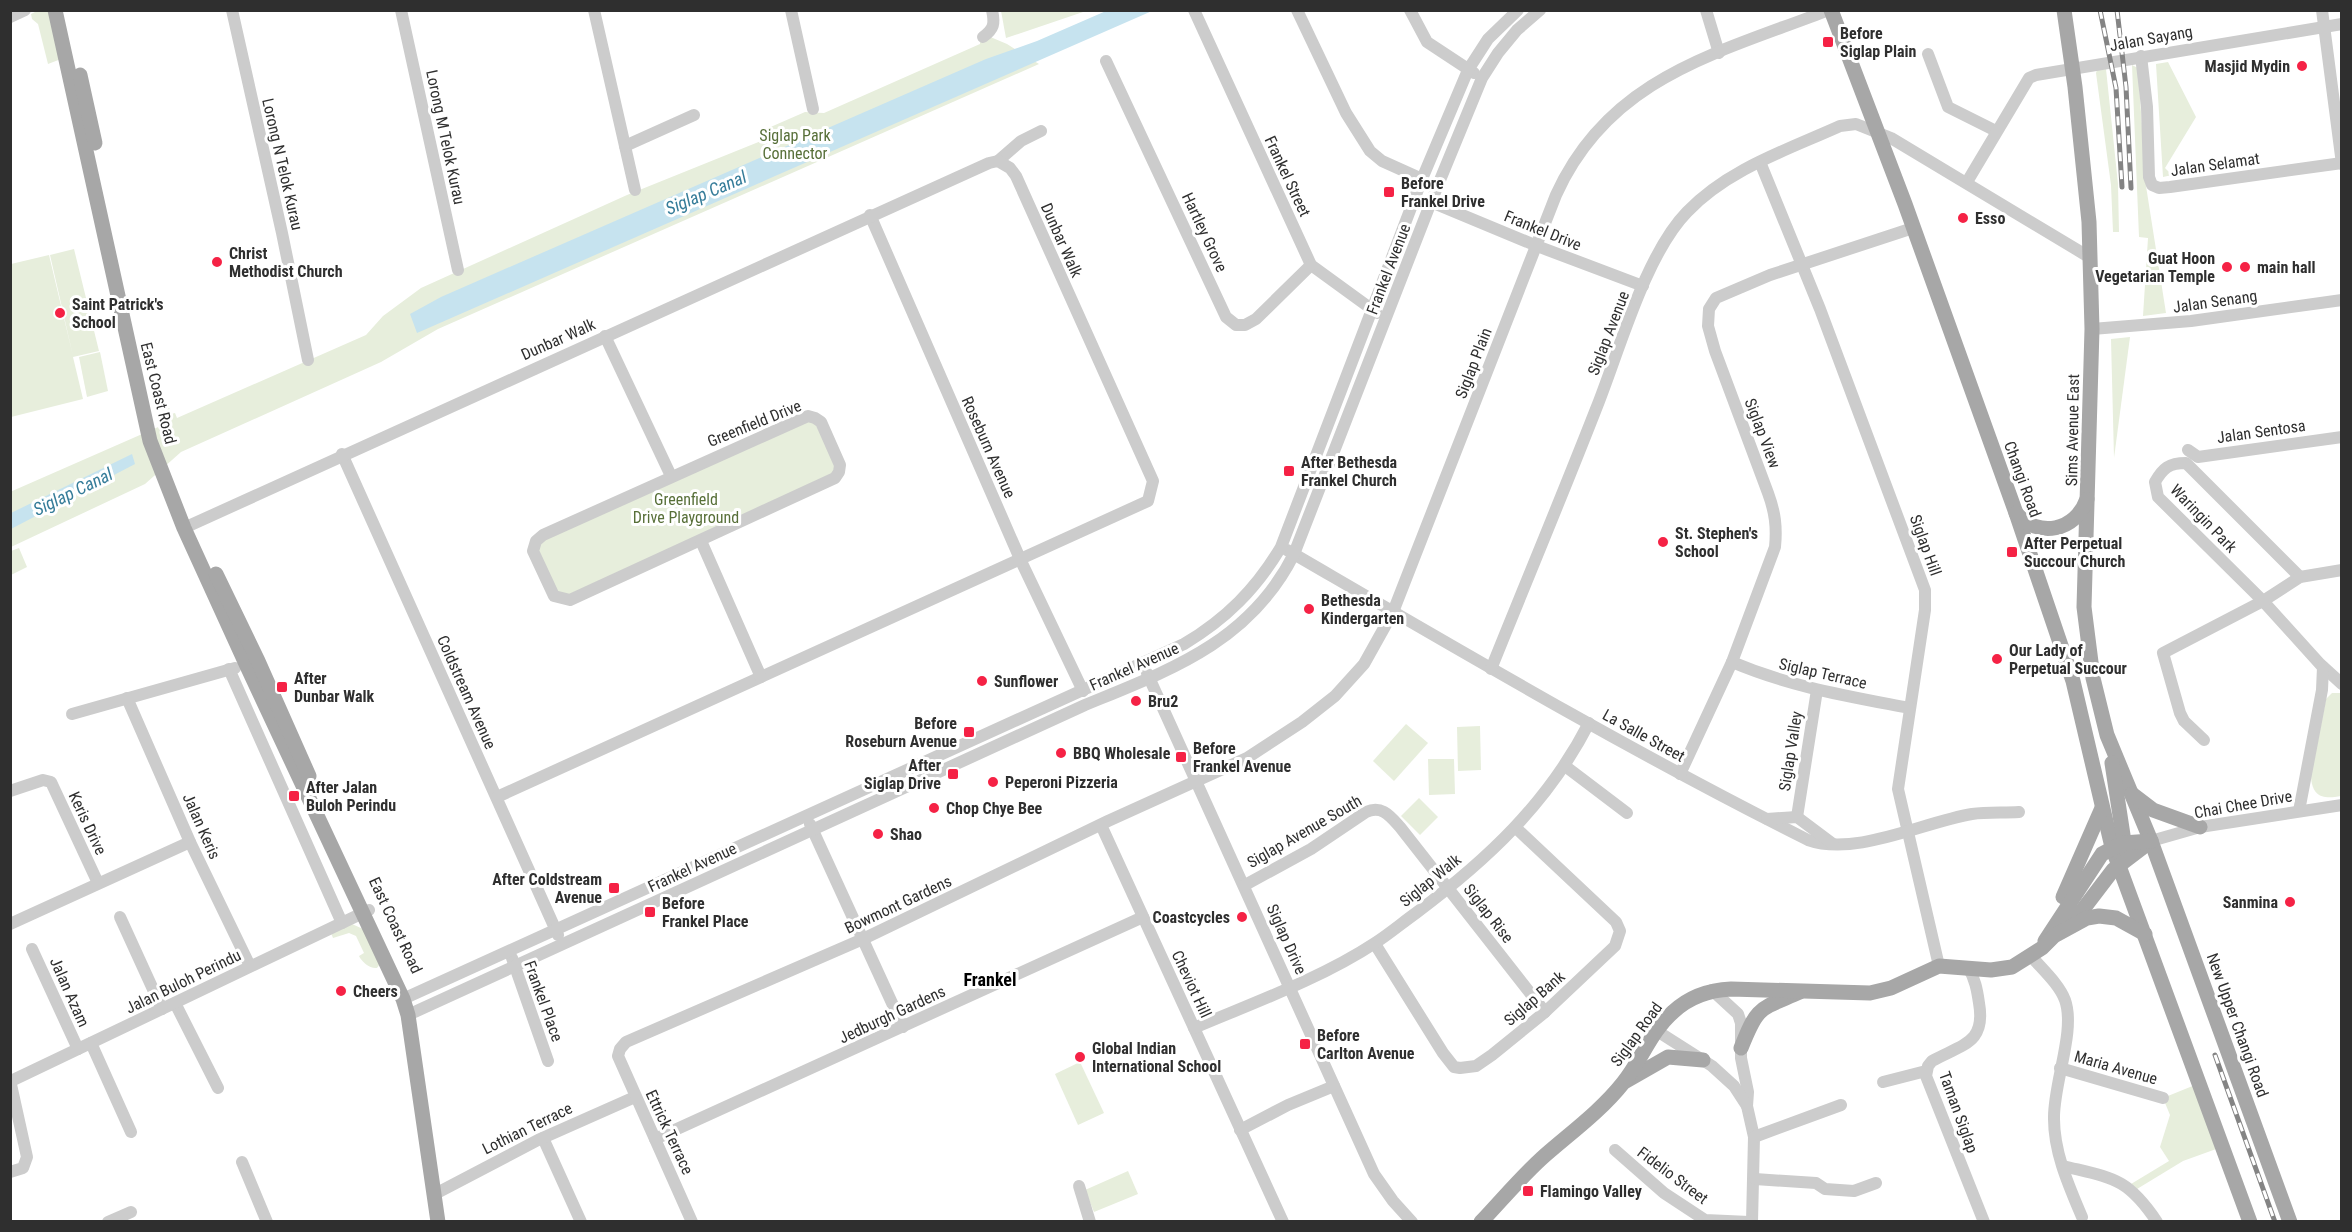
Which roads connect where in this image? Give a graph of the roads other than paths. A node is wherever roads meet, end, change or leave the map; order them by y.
1 (25, 10) edge
2 (55, 10) edge
3 (65, 10) edge
4 (232, 10) edge
5 (401, 10) edge
6 (594, 10) edge
7 (791, 10) edge
8 (992, 10) edge
9 (1297, 10) edge
10 (1410, 10) edge
11 (1518, 10) edge
12 (1540, 10) edge
13 (1706, 10) edge
14 (1830, 10) edge
15 (2064, 10) edge
16 (2322, 10) edge
17 (1195, 14) edge
18 (10, 17) edge
19 (2342, 24) edge
20 (2324, 26) junction
21 (983, 37) dead end
22 (1719, 52) junction
23 (1928, 54) dead end
24 (2141, 56) junction
25 (1106, 61) dead end
26 (2072, 69) junction
27 (1468, 70) junction
28 (1482, 78) junction
29 (813, 109) dead end
30 (694, 115) dead end
31 (2339, 119) edge
32 (1875, 130) junction
33 (1041, 131) dead end
34 (1996, 131) junction
35 (625, 146) junction
36 (998, 161) junction
37 (1760, 162) junction
38 (2341, 163) edge
39 (1422, 179) junction
40 (1967, 182) junction
41 (636, 190) dead end
42 (1431, 202) junction
43 (870, 215) junction
44 (1914, 228) junction
45 (1537, 246) junction
46 (2089, 256) junction
47 (1802, 264) junction
48 (1311, 265) junction
49 (458, 270) dead end
50 (1643, 286) junction
51 (2342, 300) edge
52 (1372, 310) junction
53 (1387, 319) junction
54 (2092, 329) junction
55 (605, 336) junction
56 (308, 360) dead end
57 (2342, 437) edge
58 (342, 454) junction
59 (2187, 456) junction
60 (671, 476) junction
61 (2088, 496) junction
62 (2016, 513) junction
63 (188, 526) junction
64 (701, 541) junction
65 (1281, 547) junction
66 (1294, 554) junction
67 (1021, 561) junction
68 (2342, 570) edge
69 (2300, 577) junction
70 (2263, 601) junction
71 (1394, 612) junction
72 (1732, 662) junction
73 (252, 663) junction
74 (1142, 663) junction
75 (2323, 667) junction
76 (229, 669) junction
77 (1491, 669) junction
78 (761, 678) junction
79 (1150, 679) junction
80 (2342, 684) edge
81 (1817, 690) junction
82 (1083, 691) junction
83 (127, 698) junction
84 (1909, 708) junction
85 (72, 714) dead end
86 (1589, 723) junction
87 (2107, 735) junction
88 (2204, 740) dead end
89 (1565, 766) junction
90 (1680, 774) junction
91 (1197, 782) junction
92 (10, 791) edge
93 (2130, 792) junction
94 (497, 797) junction
95 (2342, 805) edge
96 (2102, 808) junction
97 (1381, 810) joint
98 (2299, 811) junction
99 (2019, 812) dead end
100 (1627, 813) dead end
101 (806, 816) junction
102 (1797, 817) junction
103 (1766, 819) junction
104 (1101, 825) junction
105 (2200, 827) junction
106 (1516, 828) junction
107 (812, 830) junction
108 (1908, 831) junction
109 (2151, 841) junction
110 (190, 842) junction
111 (1835, 845) junction
112 (2117, 845) junction
113 (2120, 864) junction
114 (98, 884) junction
115 (1245, 885) junction
116 (1448, 889) junction
117 (365, 912) junction
118 (120, 917) dead end
119 (1143, 917) junction
120 (342, 923) junction
121 (10, 924) edge
122 (555, 930) junction
123 (2068, 930) junction
124 (2049, 933) junction
125 (2145, 933) junction
126 (863, 939) junction
127 (562, 944) junction
128 (1375, 944) junction
129 (32, 949) dead end
130 (509, 951) junction
131 (2037, 952) junction
132 (1938, 963) junction
133 (515, 965) junction
134 (250, 966) junction
135 (1968, 967) junction
136 (1290, 987) junction
137 (1712, 990) junction
138 (1806, 990) junction
139 (406, 998) junction
140 (175, 1003) junction
141 (162, 1009) junction
142 (1545, 1012) junction
143 (412, 1013) junction
144 (903, 1027) junction
145 (1194, 1028) junction
146 (1657, 1031) junction
147 (91, 1043) junction
148 (1741, 1048) junction
149 (78, 1049) junction
150 (618, 1056) joint
151 (1703, 1060) junction
152 (548, 1061) dead end
153 (2060, 1068) junction
154 (1926, 1071) junction
155 (10, 1081) edge
156 (1624, 1082) junction
157 (1883, 1082) dead end
158 (1740, 1083) junction
159 (1334, 1086) junction
160 (218, 1088) dead end
161 (635, 1097) junction
162 (2163, 1098) dead end
163 (1841, 1105) dead end
164 (1240, 1130) junction
165 (131, 1132) dead end
166 (1754, 1137) junction
167 (543, 1138) junction
168 (655, 1139) junction
169 (1615, 1150) dead end
170 (242, 1162) dead end
171 (2063, 1166) junction
172 (10, 1172) edge
173 (1755, 1179) junction
174 (1876, 1183) dead end
175 (1079, 1186) dead end
176 (439, 1193) junction
177 (131, 1212) dead end
178 (2082, 1217) dead end
179 (108, 1221) edge
180 (267, 1221) edge
181 (438, 1221) edge
182 (447, 1221) edge
183 (581, 1221) edge
184 (692, 1221) edge
185 (1090, 1221) edge
186 (1283, 1221) edge
187 (1412, 1221) edge
188 (1481, 1221) edge
189 (1751, 1221) edge
190 (1984, 1221) edge
191 (2157, 1221) edge
192 (2250, 1221) edge
193 (2290, 1221) edge

1 - 18 street
2 - 63 main road, East Coast Road
3 - 63 main road, East Coast Road
4 - 56 street, Lorong N Telok Kurau
5 - 49 street, Lorong M Telok Kurau
6 - 35 street
7 - 29 street
8 - 21 street
9 - 39 street
10 - 27 street
11 - 27 street, Frankel Avenue
12 - 28 street, Frankel Avenue
13 - 22 street
14 - 22 street, Siglap Plain
14 - 32 main road, Changi Road
15 - 26 main road, Sims Avenue East
16 - 20 street
17 - 48 street, Frankel Street
19 - 20 street, Jalan Sayang
20 - 24 street, Jalan Sayang
20 - 31 street
22 - 45 street, Siglap Plain
23 - 34 street
24 - 26 street, Jalan Sayang
24 - 38 street, Jalan Selamat
25 - 48 street, Hartley Grove
26 - 34 street, Jalan Sayang
26 - 46 main road, Sims Avenue East
27 - 28 street
27 - 39 street, Frankel Avenue
28 - 42 street, Frankel Avenue
30 - 35 street
31 - 38 street
32 - 37 street, Siglap Avenue
32 - 40 street
32 - 44 main road, Changi Road
33 - 36 street
34 - 40 street, Jalan Sayang
35 - 41 street
36 - 43 street, Dunbar Walk
36 - 67 street, Dunbar Walk
37 - 47 street, Siglap Hill
37 - 50 street, Siglap Avenue
39 - 52 street, Frankel Avenue
40 - 46 street
42 - 45 street, Frankel Drive
42 - 53 street, Frankel Avenue
43 - 55 street, Dunbar Walk
43 - 67 street, Roseburn Avenue
44 - 47 street, Siglap View
44 - 62 main road, Changi Road
45 - 50 street, Frankel Drive
45 - 71 street, Siglap Plain
46 - 54 main road, Sims Avenue East
47 - 72 street, Siglap View
47 - 84 street, Siglap Hill
48 - 52 street, Frankel Street
50 - 77 street, Siglap Avenue
51 - 54 street, Jalan Senang
52 - 53 street, Frankel Street
52 - 65 street, Frankel Avenue
53 - 66 street, Frankel Avenue
54 - 61 main road, Sims Avenue East
55 - 58 street, Dunbar Walk
55 - 60 street
57 - 59 street, Jalan Sentosa
58 - 63 street, Dunbar Walk
58 - 94 street, Coldstream Avenue
59 - 69 street, Waringin Park
59 - 70 street, Waringin Park
60 - 64 street, Greenfield Drive
60 - 64 street, Greenfield Drive
61 - 62 main road
61 - 87 main road, Sims Avenue East
62 - 96 main road, Changi Road
63 - 73 main road, East Coast Road
64 - 78 street
65 - 66 street, La Salle Street
65 - 74 street, Frankel Avenue
66 - 71 street, La Salle Street
66 - 79 street, Frankel Avenue
67 - 78 street, Dunbar Walk
67 - 82 street, Roseburn Avenue
68 - 69 street
69 - 70 street
70 - 75 street, Waringin Park
70 - 88 street
71 - 77 street, La Salle Street
71 - 91 street, Siglap Plain
72 - 81 street, Siglap Terrace
72 - 90 street, Siglap View
73 - 76 street
73 - 117 main road, East Coast Road
74 - 79 street, Siglap Drive
74 - 82 street, Frankel Avenue
75 - 80 street, Waringin Park
75 - 98 street
76 - 83 street
76 - 120 street
77 - 86 street, La Salle Street
78 - 94 street, Dunbar Walk
79 - 91 street, Siglap Drive
79 - 107 street, Frankel Avenue
81 - 84 street, Siglap Terrace
81 - 102 street, Siglap Valley
82 - 101 street, Frankel Avenue
83 - 85 street
83 - 110 street, Jalan Keris
84 - 108 street, Siglap Hill
86 - 89 street, Siglap Walk
86 - 90 street, La Salle Street
87 - 93 main road, Sims Avenue East
87 - 112 main road
89 - 100 street
89 - 106 street, Siglap Walk
90 - 103 street, La Salle Street
91 - 104 street, Bowmont Gardens
91 - 115 street, Siglap Drive
92 - 114 street, Keris Drive
93 - 105 main road
93 - 109 main road, Sims Avenue East
94 - 122 street, Coldstream Avenue
95 - 98 street, Chai Chee Drive
96 - 112 main road, Changi Road
96 - 124 main road
97 - 115 street, Siglap Avenue South
97 - 116 street, Siglap Rise
98 - 105 street, Chai Chee Drive
99 - 108 street, La Salle Street
101 - 107 street
101 - 122 street, Frankel Avenue
102 - 103 street
102 - 111 street
103 - 111 street, La Salle Street
104 - 119 street, Cheviot Hill
104 - 126 street, Bowmont Gardens
105 - 109 street, Chai Chee Drive
106 - 116 street, Siglap Walk
106 - 142 street, Siglap Bank
107 - 126 street
107 - 127 street, Frankel Avenue
108 - 111 street, La Salle Street
108 - 132 street, Siglap Hill
109 - 112 main road
109 - 113 main road, Siglap Road
109 - 193 main road, New Upper Changi Road
110 - 114 street
110 - 134 street, Jalan Keris
112 - 113 main road
112 - 124 main road
113 - 123 main road, Siglap Road
113 - 125 main road
114 - 121 street
115 - 136 street, Siglap Drive
116 - 128 street, Siglap Walk
116 - 142 street, Siglap Rise
117 - 120 street, Jalan Buloh Perindu
117 - 139 main road, East Coast Road
118 - 141 street
119 - 144 street, Jedburgh Gardens
119 - 145 street, Cheviot Hill
120 - 134 street, Jalan Buloh Perindu
122 - 127 street, Coldstream Avenue
122 - 130 street, Frankel Avenue
123 - 125 main road
123 - 131 main road, Siglap Road
124 - 131 main road
125 - 192 main road
126 - 144 street
126 - 150 street, Bowmont Gardens
127 - 133 street, Frankel Avenue
128 - 136 street, Siglap Walk
128 - 142 street, Siglap Bank
129 - 149 street, Jalan Azam
130 - 133 street, Frankel Place
130 - 139 street, Frankel Avenue
131 - 135 main road, Siglap Road
131 - 153 street, Maria Avenue
132 - 135 main road, Siglap Road
132 - 138 main road, Siglap Road
133 - 143 street, Frankel Avenue
133 - 152 street, Frankel Place
134 - 140 street, Jalan Buloh Perindu
135 - 154 street, Taman Siglap
136 - 145 street, Siglap Walk
136 - 159 street, Siglap Drive
137 - 138 main road, Siglap Road
137 - 146 main road, Siglap Road
137 - 148 street, Fidelio Street
138 - 148 main road
139 - 143 main road, East Coast Road
140 - 141 street, Jalan Buloh Perindu
140 - 160 street
141 - 147 street, Jalan Buloh Perindu
143 - 176 main road, East Coast Road
144 - 168 street, Jedburgh Gardens
145 - 164 street, Cheviot Hill
146 - 151 street, Fidelio Street
146 - 156 main road, Siglap Road
147 - 149 street, Jalan Buloh Perindu
147 - 165 street
148 - 158 street, Fidelio Street
149 - 155 street, Jalan Buloh Perindu
150 - 161 street, Ettrick Terrace
151 - 156 main road
151 - 158 street, Fidelio Street
153 - 162 street, Maria Avenue
153 - 171 street, Maria Avenue
154 - 157 street
154 - 190 street, Taman Siglap
155 - 172 street, Jalan Buloh Perindu
156 - 188 main road, Siglap Road
158 - 166 street, Fidelio Street
159 - 164 street
159 - 187 street, Siglap Drive
161 - 167 street, Lothian Terrace
161 - 168 street, Ettrick Terrace
163 - 166 street
164 - 186 street, Cheviot Hill
166 - 173 street, Fidelio Street
167 - 176 street, Lothian Terrace
167 - 183 street
168 - 184 street, Ettrick Terrace
169 - 189 street, Fidelio Street
170 - 180 street
171 - 178 street, Maria Avenue
171 - 191 street
173 - 174 street
173 - 189 street, Fidelio Street
175 - 185 street
176 - 181 main road, East Coast Road
176 - 182 main road, East Coast Road
177 - 179 street

